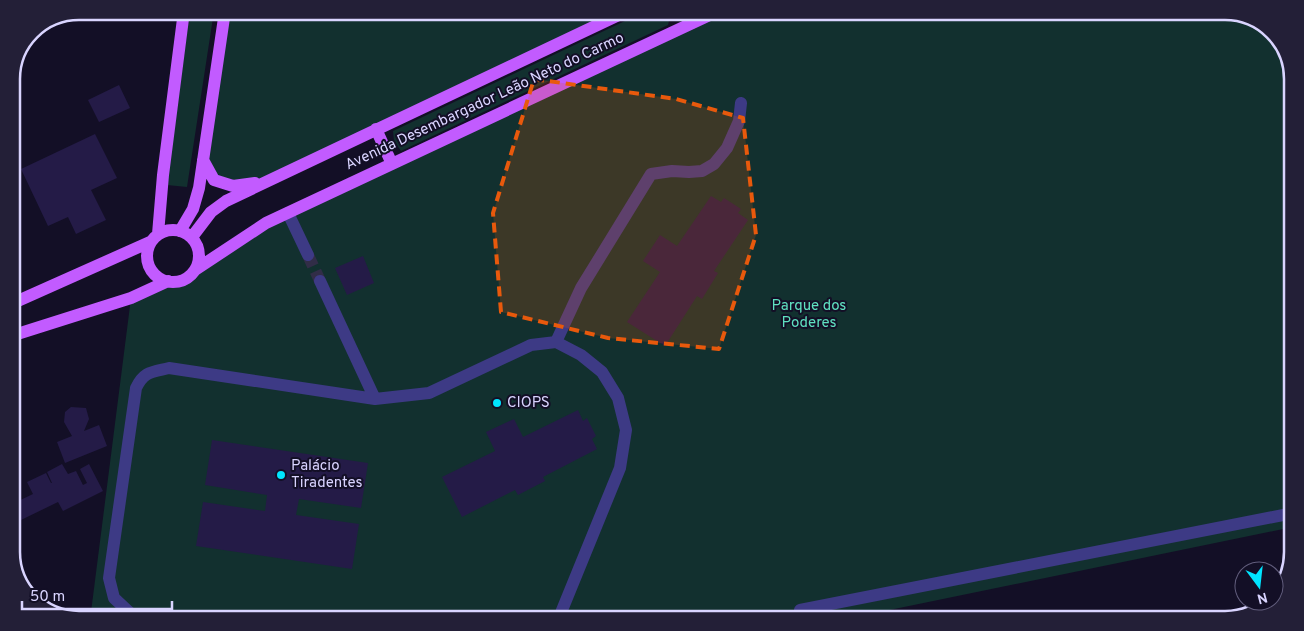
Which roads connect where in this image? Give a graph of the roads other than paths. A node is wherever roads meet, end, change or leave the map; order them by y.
1 (183, 20) edge
2 (224, 20) edge
3 (608, 20) edge
4 (684, 20) edge
5 (741, 103) dead end
6 (376, 129) junction
7 (203, 160) junction
8 (392, 164) junction
9 (272, 180) junction
10 (288, 213) junction
11 (180, 230) junction
12 (192, 237) junction
13 (154, 238) junction
14 (308, 254) tunnel mouth
15 (195, 270) junction
16 (320, 281) tunnel mouth
17 (168, 282) junction
18 (20, 300) edge
19 (20, 333) edge
20 (556, 342) junction
21 (375, 398) junction
22 (1284, 515) edge
23 (800, 610) dead end
24 (128, 611) edge
25 (562, 611) edge

1 - 13 main road
2 - 7 main road
3 - 6 main road, Avenida Desembargador Leão Neto do Carmo
4 - 8 main road, Avenida Desembargador Leão Neto do Carmo
5 - 20 lane
6 - 8 main road
6 - 9 main road, Avenida Desembargador Leão Neto do Carmo
7 - 9 main road
7 - 11 main road
8 - 10 main road, Avenida Desembargador Leão Neto do Carmo
9 - 12 main road, Avenida Desembargador Leão Neto do Carmo
10 - 14 lane
10 - 15 main road, Avenida Desembargador Leão Neto do Carmo
11 - 12 main road
11 - 13 main road
12 - 15 main road
13 - 17 main road
13 - 18 main road
15 - 17 main road
16 - 21 lane
17 - 19 main road
20 - 21 lane
20 - 25 lane
21 - 24 lane
22 - 23 lane

